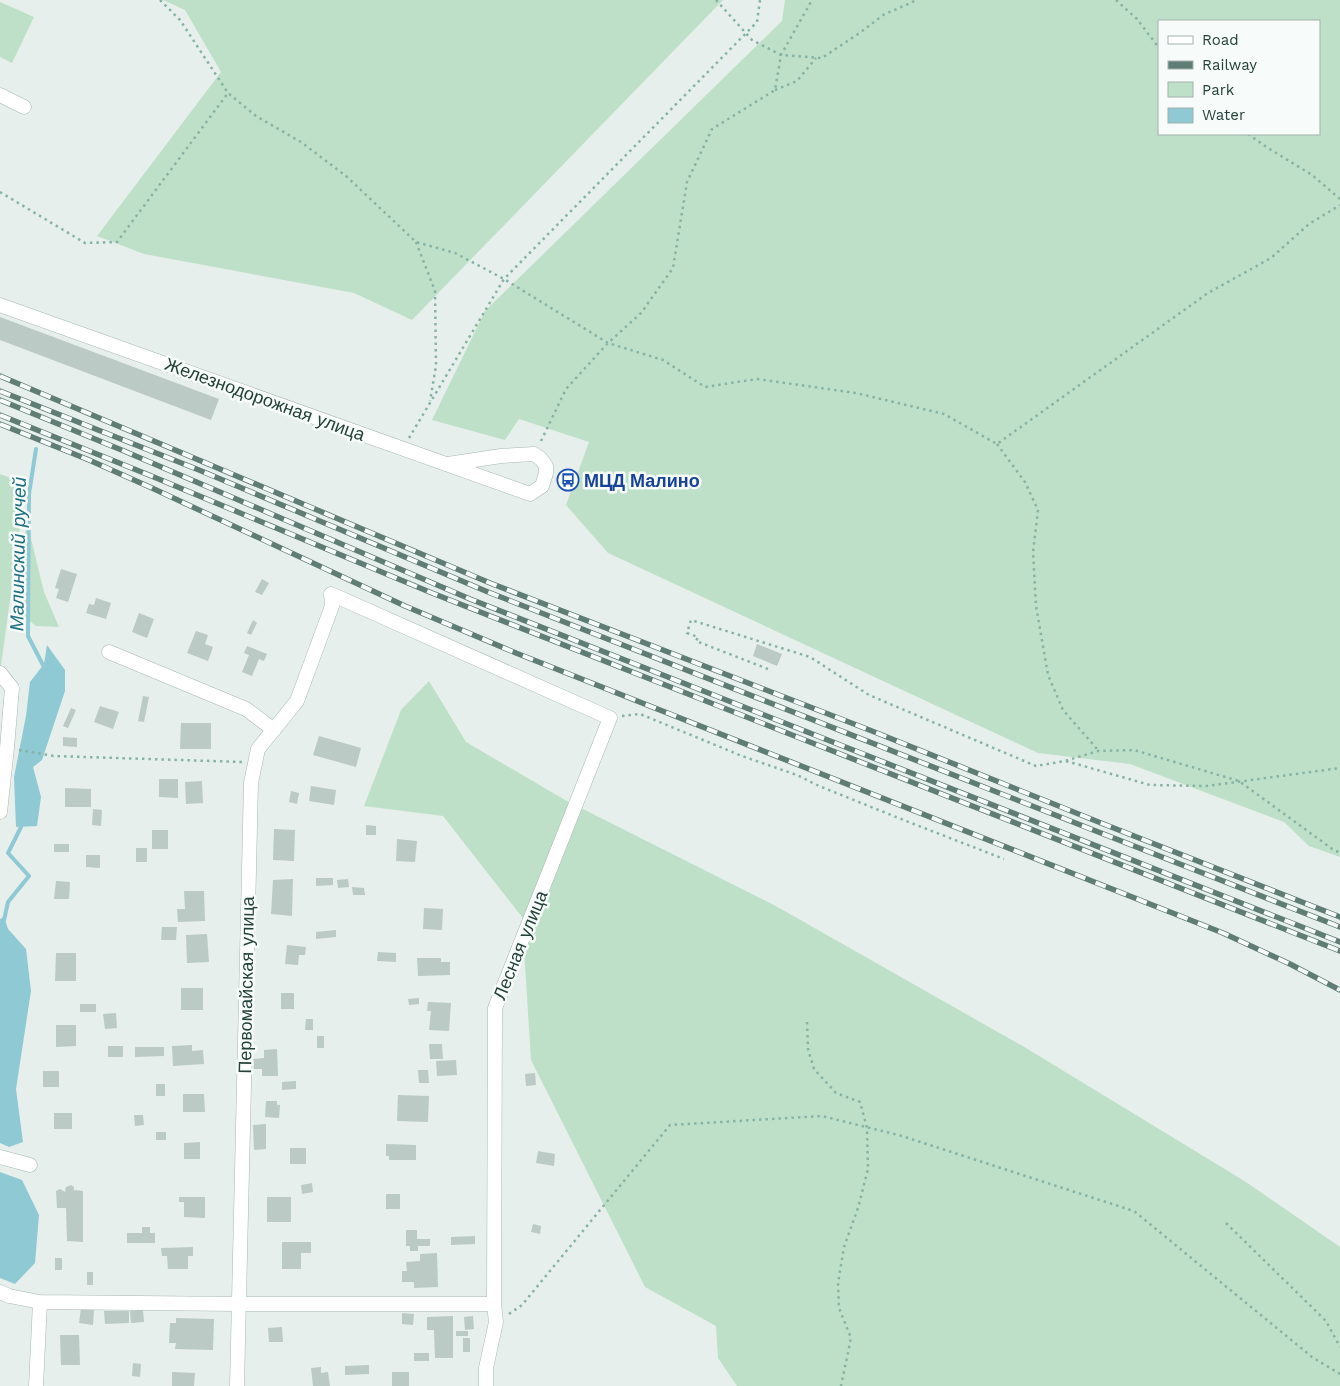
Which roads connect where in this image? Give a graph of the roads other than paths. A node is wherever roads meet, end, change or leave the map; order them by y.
1 (0, 95) edge
2 (24, 107) dead end
3 (0, 304) edge
4 (448, 464) junction
5 (109, 652) dead end
6 (0, 673) edge
7 (610, 718) joint
8 (274, 730) junction
9 (4, 749) edge
10 (0, 812) edge
11 (0, 1157) edge
12 (30, 1165) dead end
13 (0, 1292) edge
14 (40, 1302) junction
15 (238, 1304) junction
16 (494, 1304) junction
17 (36, 1386) edge
18 (238, 1386) edge
19 (486, 1386) edge

1 - 2 street
3 - 4 street, Железнодорожная улица
4 - 4 street, Железнодорожная улица
5 - 8 street
6 - 9 street
7 - 8 street, Первомайская улица
7 - 16 street, Лесная улица
8 - 15 street, Первомайская улица
9 - 10 street
11 - 12 street
13 - 14 street
14 - 15 street
14 - 17 street
15 - 16 street
15 - 18 street, Первомайская улица
16 - 19 street, Лесная улица

